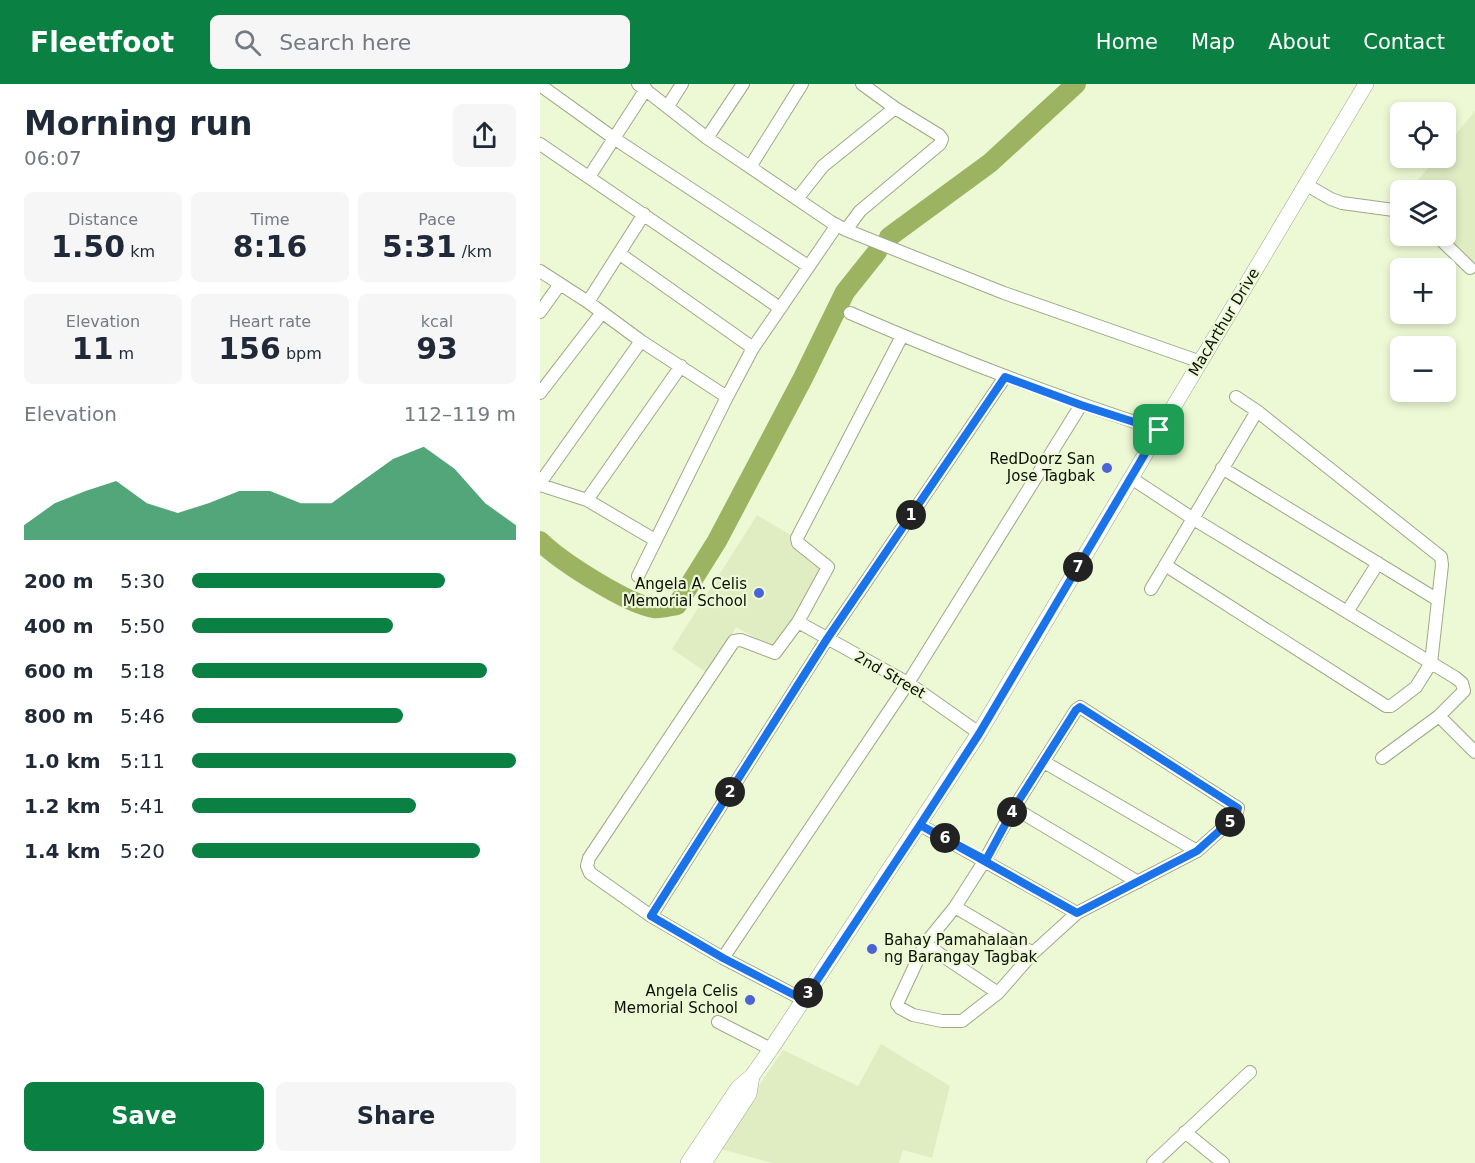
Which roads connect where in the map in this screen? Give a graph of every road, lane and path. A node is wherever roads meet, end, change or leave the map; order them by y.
1 (682, 84) edge
2 (743, 84) edge
3 (802, 84) edge
4 (862, 84) edge
5 (1366, 84) edge
6 (540, 85) edge
7 (642, 87) edge
8 (668, 106) junction
9 (895, 108) junction
10 (708, 138) junction
11 (615, 139) junction
12 (540, 144) edge
13 (750, 167) junction
14 (589, 177) junction
15 (1305, 184) junction
16 (797, 199) junction
17 (1390, 210) edge
18 (644, 214) junction
19 (841, 228) junction
20 (1447, 246) edge
21 (620, 254) junction
22 (808, 266) junction
23 (1470, 268) dead end
24 (540, 271) edge
25 (560, 284) junction
26 (588, 302) junction
27 (780, 308) junction
28 (540, 312) edge
29 (850, 313) dead end
30 (601, 314) junction
31 (902, 336) junction
32 (641, 341) junction
33 (753, 348) junction
34 (1201, 362) junction
35 (681, 366) junction
36 (1005, 377) junction
37 (540, 393) edge
38 (727, 397) junction
39 (1236, 397) dead end
40 (1081, 405) junction
41 (1257, 411) junction
42 (1159, 430) junction
43 (1222, 468) junction
44 (1131, 478) junction
45 (540, 484) edge
46 (588, 500) junction
47 (1192, 518) junction
48 (655, 540) junction
49 (1378, 563) junction
50 (1165, 565) junction
51 (638, 576) dead end
52 (1151, 589) dead end
53 (1438, 600) junction
54 (1347, 612) junction
55 (798, 622) junction
56 (827, 639) junction
57 (1431, 663) junction
58 (908, 683) junction
59 (1439, 716) junction
60 (979, 734) junction
61 (1475, 752) edge
62 (1382, 758) dead end
63 (1044, 762) junction
64 (1014, 808) junction
65 (920, 825) junction
66 (1197, 851) junction
67 (986, 860) junction
68 (1138, 882) junction
69 (955, 907) junction
70 (1077, 913) junction
71 (651, 916) junction
72 (925, 944) junction
73 (1033, 953) junction
74 (723, 958) junction
75 (998, 993) junction
76 (804, 1000) junction
77 (718, 1022) dead end
78 (771, 1049) junction
79 (1250, 1072) dead end
80 (1185, 1132) junction
81 (700, 1162) edge
82 (1152, 1163) edge
83 (1223, 1163) edge

1 - 8 street
2 - 10 street
3 - 13 street
4 - 9 street
5 - 15 main road, MacArthur Drive
6 - 11 street
7 - 8 street
7 - 11 street
8 - 10 street
9 - 16 street
9 - 19 street
10 - 13 street
11 - 14 street
11 - 22 street
12 - 14 street
13 - 16 street
14 - 18 street
15 - 17 street
15 - 34 main road, MacArthur Drive
16 - 19 street
18 - 21 street
18 - 27 street
19 - 22 street
19 - 34 street
20 - 23 street
21 - 26 street
21 - 33 street
22 - 27 street
24 - 25 street
25 - 26 street
25 - 28 street
26 - 30 street
27 - 33 street
29 - 31 street
30 - 32 street
30 - 37 street
31 - 36 street
31 - 55 street
32 - 35 street
32 - 45 street
33 - 38 street
34 - 42 main road, MacArthur Drive
35 - 38 street
35 - 46 street
36 - 40 street
36 - 56 street
38 - 48 street
39 - 41 street
40 - 42 street
40 - 58 street
41 - 43 street
41 - 53 street
42 - 44 main road, MacArthur Drive
43 - 47 street
43 - 49 street
44 - 47 street
44 - 60 main road, MacArthur Drive
45 - 46 street
46 - 48 street
47 - 50 street
47 - 54 street
48 - 51 street
49 - 53 street
49 - 54 street
50 - 52 street
50 - 57 street
53 - 57 street
54 - 57 street
55 - 56 street, 2nd Street
55 - 71 street
56 - 58 street, 2nd Street
56 - 71 street
57 - 59 street
58 - 60 street, 2nd Street
58 - 74 street
59 - 61 street
59 - 62 street
60 - 65 main road, MacArthur Drive
63 - 64 street
63 - 66 street
63 - 66 street
64 - 67 street
64 - 68 street
65 - 67 street
65 - 76 main road, MacArthur Drive
66 - 68 street
67 - 69 street
67 - 70 street
68 - 70 street
69 - 72 street
69 - 73 street
70 - 73 street
71 - 74 street
72 - 75 street
72 - 75 street
73 - 75 street
74 - 76 street
76 - 78 main road, MacArthur Drive
77 - 78 street
78 - 81 main road, MacArthur Drive
79 - 80 street
80 - 82 street
80 - 83 street

